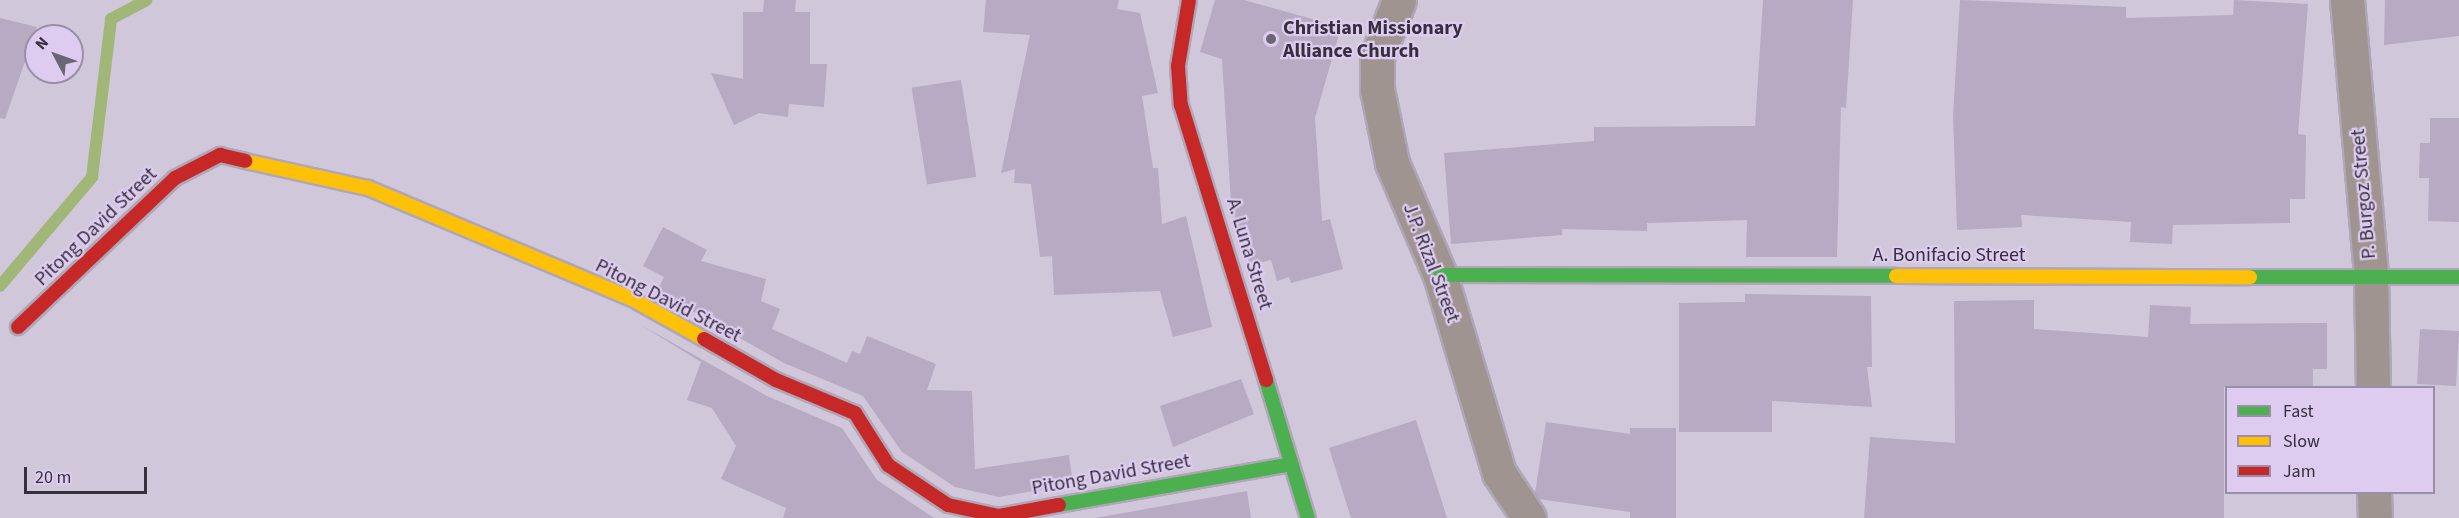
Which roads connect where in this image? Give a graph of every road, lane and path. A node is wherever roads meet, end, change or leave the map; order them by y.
1 (1189, 0) edge
2 (1399, 0) edge
3 (2347, 0) edge
4 (1440, 275) junction
5 (2371, 275) junction
6 (2459, 277) edge
7 (18, 327) dead end
8 (2373, 386) edge
9 (1291, 464) junction
10 (2374, 494) edge
11 (1308, 518) edge
12 (1529, 518) edge
13 (2375, 518) edge

1 - 9 street, A. Luna Street
2 - 4 street, J.P. Rizal Street
3 - 5 street, P. Burgoz Street
4 - 5 street, A. Bonifacio Street
4 - 12 street, J.P. Rizal Street
5 - 6 street, A. Bonifacio Street
5 - 8 street, P. Burgoz Street
7 - 9 street, Pitong David Street
9 - 11 street, A. Luna Street
10 - 13 street

